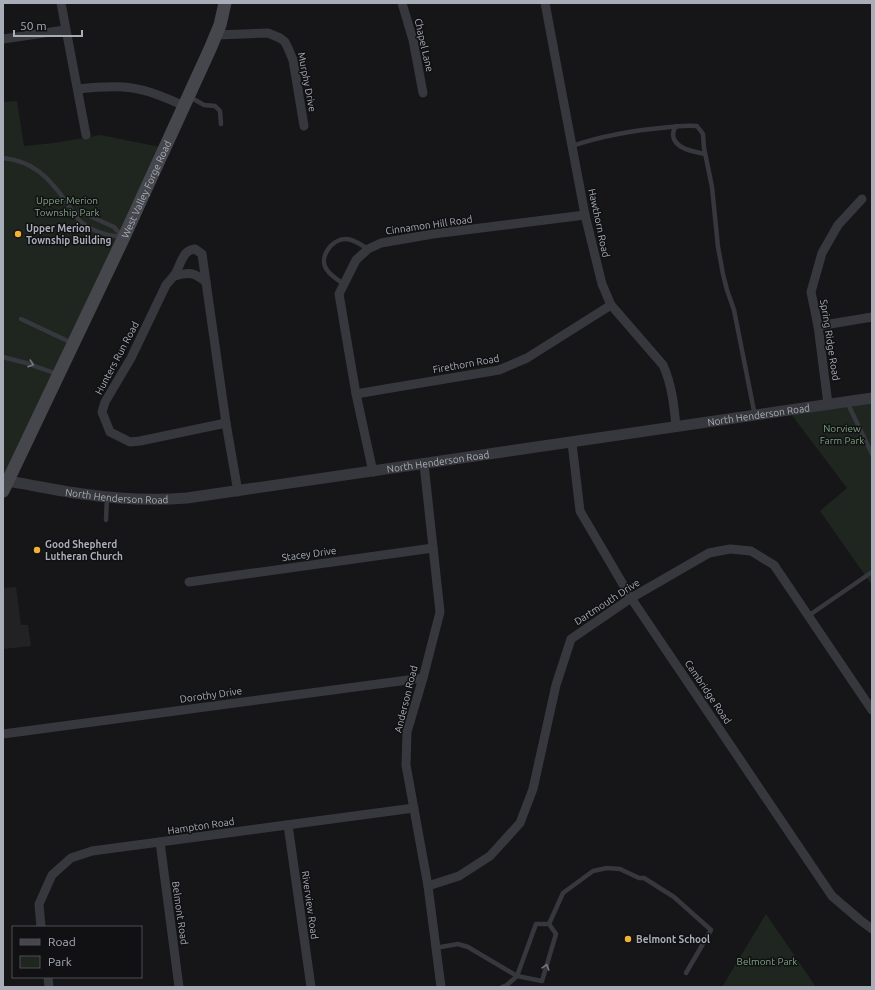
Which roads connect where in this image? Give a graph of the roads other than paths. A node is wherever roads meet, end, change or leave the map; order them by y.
1 (60, 3) edge
2 (225, 3) edge
3 (402, 3) edge
4 (545, 3) edge
5 (65, 30) junction
6 (216, 35) junction
7 (3, 39) edge
8 (78, 89) junction
9 (423, 93) dead end
10 (186, 101) junction
11 (221, 124) dead end
12 (304, 126) dead end
13 (676, 126) junction
14 (86, 134) dead end
15 (572, 146) junction
16 (705, 154) junction
17 (3, 158) edge
18 (862, 199) dead end
19 (73, 212) junction
20 (585, 215) junction
21 (124, 237) junction
22 (368, 249) junction
23 (175, 276) junction
24 (206, 282) junction
25 (344, 284) junction
26 (611, 305) junction
27 (872, 317) edge
28 (21, 319) dead end
29 (818, 326) junction
30 (73, 344) junction
31 (3, 357) edge
32 (58, 374) junction
33 (356, 394) junction
34 (872, 398) edge
35 (847, 402) junction
36 (828, 404) junction
37 (755, 416) junction
38 (226, 423) junction
39 (676, 427) junction
40 (572, 443) junction
41 (872, 454) edge
42 (424, 464) junction
43 (373, 472) junction
44 (4, 484) edge
45 (238, 492) junction
46 (107, 497) junction
47 (106, 520) dead end
48 (433, 548) junction
49 (872, 572) edge
50 (189, 582) dead end
51 (631, 598) junction
52 (808, 616) junction
53 (423, 678) junction
54 (872, 710) edge
55 (3, 734) edge
56 (414, 808) junction
57 (288, 825) junction
58 (160, 842) junction
59 (428, 886) junction
60 (549, 924) junction
61 (41, 926) edge
62 (872, 928) edge
63 (435, 948) junction
64 (686, 973) dead end
65 (517, 976) junction
66 (180, 987) edge
67 (310, 987) edge
68 (441, 987) edge
69 (502, 987) edge

1 - 5 street
2 - 6 main road, West Valley Forge Road
3 - 9 street, Chapel Lane
4 - 15 street, Hawthorn Road
5 - 7 street
5 - 8 street
6 - 10 main road, West Valley Forge Road
6 - 12 street, Murphy Drive
8 - 10 street
8 - 14 street
10 - 11 lane
10 - 21 main road, West Valley Forge Road
13 - 15 lane
13 - 16 lane
13 - 16 lane
15 - 20 street, Hawthorn Road
16 - 37 lane
17 - 19 lane
18 - 29 street, Spring Ridge Road
19 - 21 lane
19 - 21 lane
20 - 22 street, Cinnamon Hill Road
20 - 26 street, Hawthorn Road
21 - 30 main road, West Valley Forge Road
22 - 25 street, Cinnamon Hill Road
22 - 25 lane
23 - 24 street
23 - 24 street, Hunters Run Road
23 - 38 street, Hunters Run Road
24 - 38 street, Hunters Run Road
25 - 33 street, Cinnamon Hill Road
26 - 33 street, Firethorn Road
26 - 39 street, Hawthorn Road
27 - 29 street
28 - 30 lane
29 - 36 street, Spring Ridge Road
30 - 32 main road, West Valley Forge Road
31 -> 32 lane
32 - 44 main road, West Valley Forge Road
33 - 43 street, Cinnamon Hill Road
34 - 35 street, North Henderson Road
35 - 36 street, North Henderson Road
35 - 41 lane
36 - 37 street, North Henderson Road
37 - 39 street, North Henderson Road
38 - 45 street, Hunters Run Road
39 - 40 street, North Henderson Road
40 - 42 street, North Henderson Road
40 - 51 street, Cambridge Road
42 - 43 street, North Henderson Road
42 - 48 street, Anderson Road
43 - 45 street, North Henderson Road
44 - 46 street, North Henderson Road
45 - 46 street, North Henderson Road
46 - 47 lane
48 - 50 street, Stacey Drive
48 - 53 street, Anderson Road
49 - 52 lane
51 - 52 street, Dartmouth Drive
51 - 59 street, Dartmouth Drive
51 - 62 street, Cambridge Road
52 - 54 street, Dartmouth Drive
53 - 55 street, Dorothy Drive
53 - 56 street, Anderson Road
56 - 57 street, Hampton Road
56 - 59 street, Anderson Road
57 - 58 street, Hampton Road
57 - 67 street, Riverview Road
58 - 61 street, Hampton Road
58 - 66 street, Belmont Road
59 - 63 street, Anderson Road
60 - 64 lane
60 - 65 lane
65 -> 60 lane
63 - 65 lane
63 - 68 street, Anderson Road
65 - 69 lane

